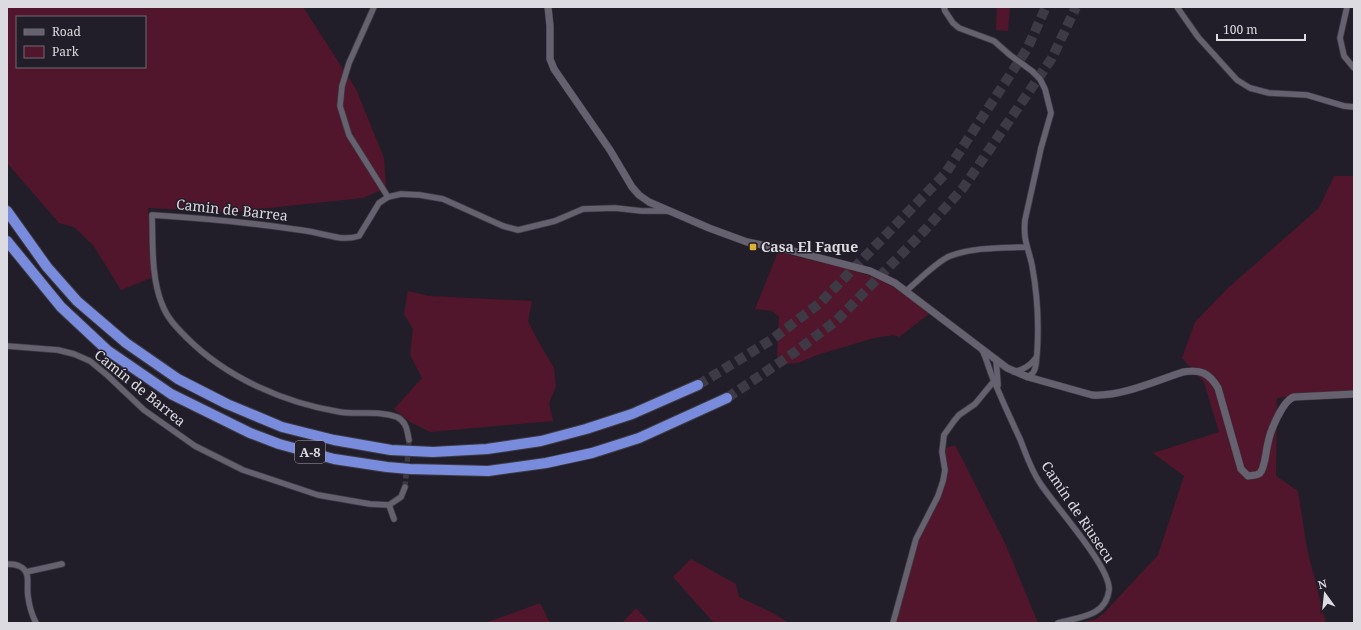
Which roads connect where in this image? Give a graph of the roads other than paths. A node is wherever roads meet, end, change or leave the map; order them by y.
1 (374, 7) edge
2 (548, 7) edge
3 (944, 7) edge
4 (1177, 7) edge
5 (1348, 7) edge
6 (1354, 68) edge
7 (1354, 107) edge
8 (388, 197) junction
9 (7, 211) edge
10 (668, 211) junction
11 (7, 241) edge
12 (1027, 247) junction
13 (906, 291) junction
14 (7, 346) edge
15 (981, 348) junction
16 (1036, 358) junction
17 (996, 359) junction
18 (1032, 363) junction
19 (1010, 370) junction
20 (991, 371) junction
21 (1028, 377) junction
22 (996, 379) junction
23 (698, 384) tunnel mouth
24 (1354, 394) edge
25 (727, 398) tunnel mouth
26 (408, 440) tunnel mouth
27 (404, 487) tunnel mouth
28 (389, 505) junction
29 (394, 519) dead end
30 (7, 564) edge
31 (62, 564) dead end
32 (26, 572) junction
33 (36, 623) edge
34 (893, 623) edge
35 (1058, 623) edge

1 - 8 street
2 - 10 street
3 - 12 street
4 - 7 street
5 - 6 street
8 - 10 street
8 - 26 street, Camin de Barrea
9 - 23 highway, A-8
10 - 13 street
11 - 25 highway, A-8
12 - 13 street
12 - 16 street
13 - 15 street
14 - 28 street, Camín de Barrea
15 - 17 street
15 - 20 street, Camín de Riusecu
16 - 18 street
16 - 21 street
17 - 19 street
17 - 20 street
17 - 22 street, Camín de Riusecu
18 - 19 street
18 - 21 street
19 - 21 street
19 - 22 street
20 - 22 street, Camín de Riusecu
21 - 24 street
22 - 34 street
22 - 35 street, Camín de Riusecu
27 - 28 street
28 - 29 street
30 - 32 street
31 - 32 street
32 - 33 street

